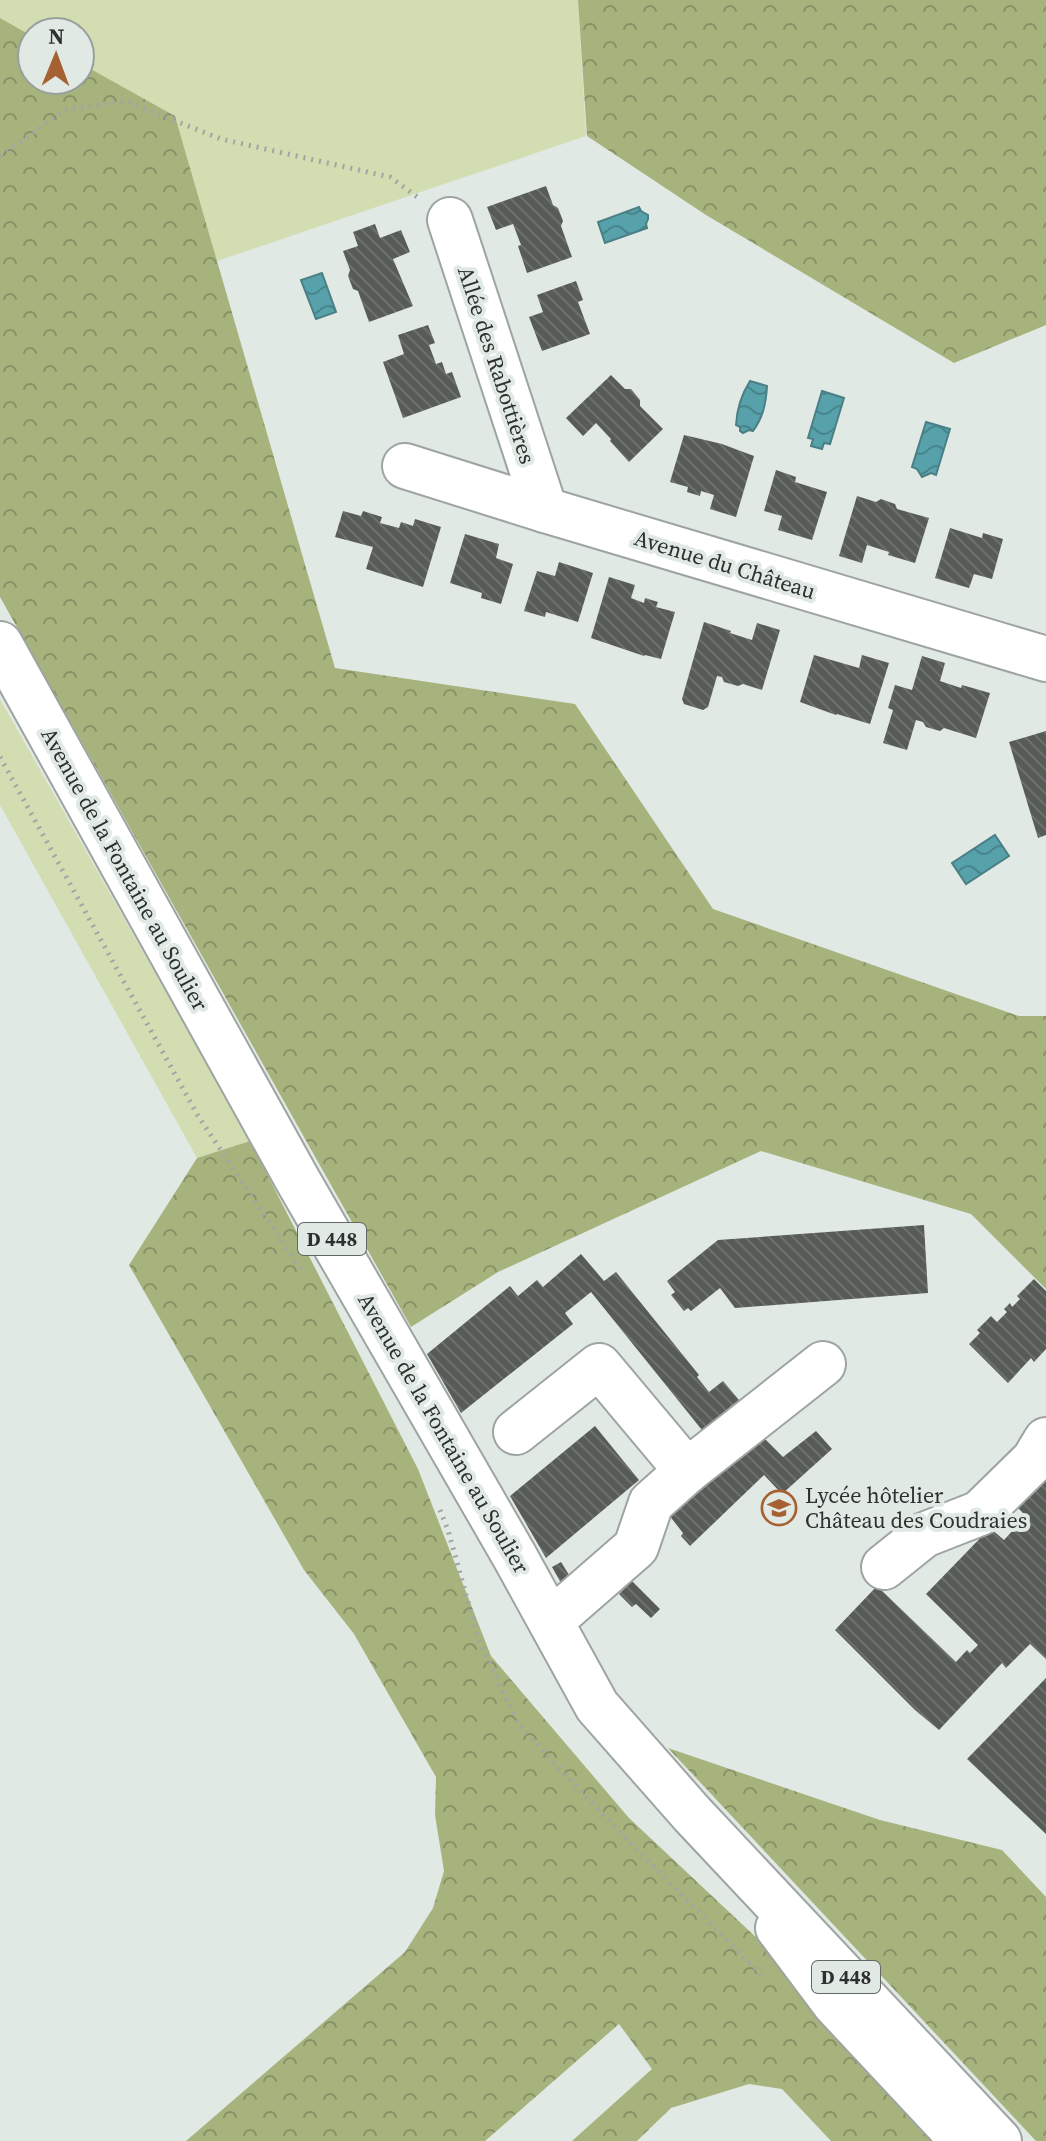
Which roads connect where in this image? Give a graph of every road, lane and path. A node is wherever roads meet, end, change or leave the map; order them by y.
1 (0, 156) edge
2 (450, 220) joint
3 (405, 466) dead end
4 (545, 510) junction
5 (0, 644) edge
6 (1046, 659) edge
7 (823, 1364) dead end
8 (516, 1432) dead end
9 (1046, 1440) edge
10 (687, 1471) junction
11 (884, 1567) dead end
12 (551, 1621) junction
13 (692, 1814) junction
14 (963, 2141) edge
15 (999, 2141) edge

1 - 2 path
2 - 4 main road, Allée des Rabottières
3 - 4 main road, Avenue du Château
4 - 6 main road, Avenue du Château
5 - 12 main road, Avenue de la Fontaine au Soulier / D 448
7 - 10 main road
8 - 10 main road
9 - 11 main road
10 - 12 main road
12 - 13 main road, Avenue de la Fontaine au Soulier / D 448
13 - 14 main road
13 - 15 main road, Avenue de la Fontaine au Soulier / D 448

